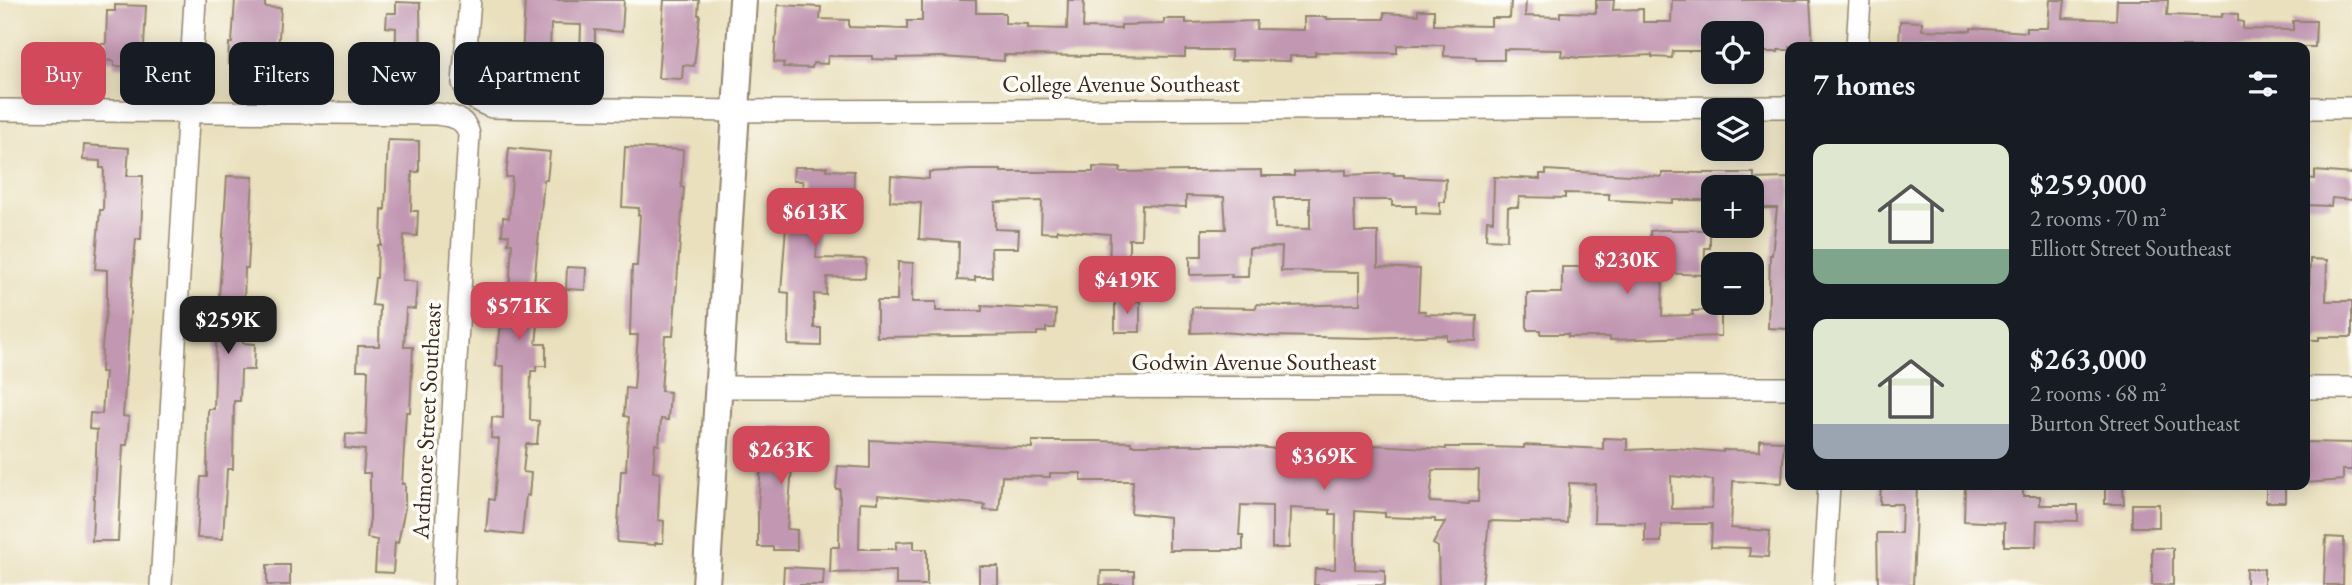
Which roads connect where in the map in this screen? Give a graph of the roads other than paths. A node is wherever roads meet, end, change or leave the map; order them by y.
1 (195, 0) edge
2 (470, 0) edge
3 (743, 0) edge
4 (1860, 0) edge
5 (1857, 42) edge
6 (1785, 107) edge
7 (2310, 108) edge
8 (2352, 108) edge
9 (0, 110) edge
10 (189, 110) junction
11 (736, 111) junction
12 (718, 387) junction
13 (1785, 388) edge
14 (2310, 388) edge
15 (2352, 388) edge
16 (1829, 490) edge
17 (161, 585) edge
18 (443, 585) edge
19 (706, 585) edge
20 (1823, 585) edge

1 - 10 street
2 - 11 street, College Avenue Southeast
3 - 11 main road
4 - 5 street
6 - 11 street, College Avenue Southeast
7 - 8 street
9 - 10 street
10 - 17 street
10 - 18 street, Ardmore Street Southeast
11 - 12 main road
12 - 13 street, Godwin Avenue Southeast
12 - 19 main road
14 - 15 street
16 - 20 street

